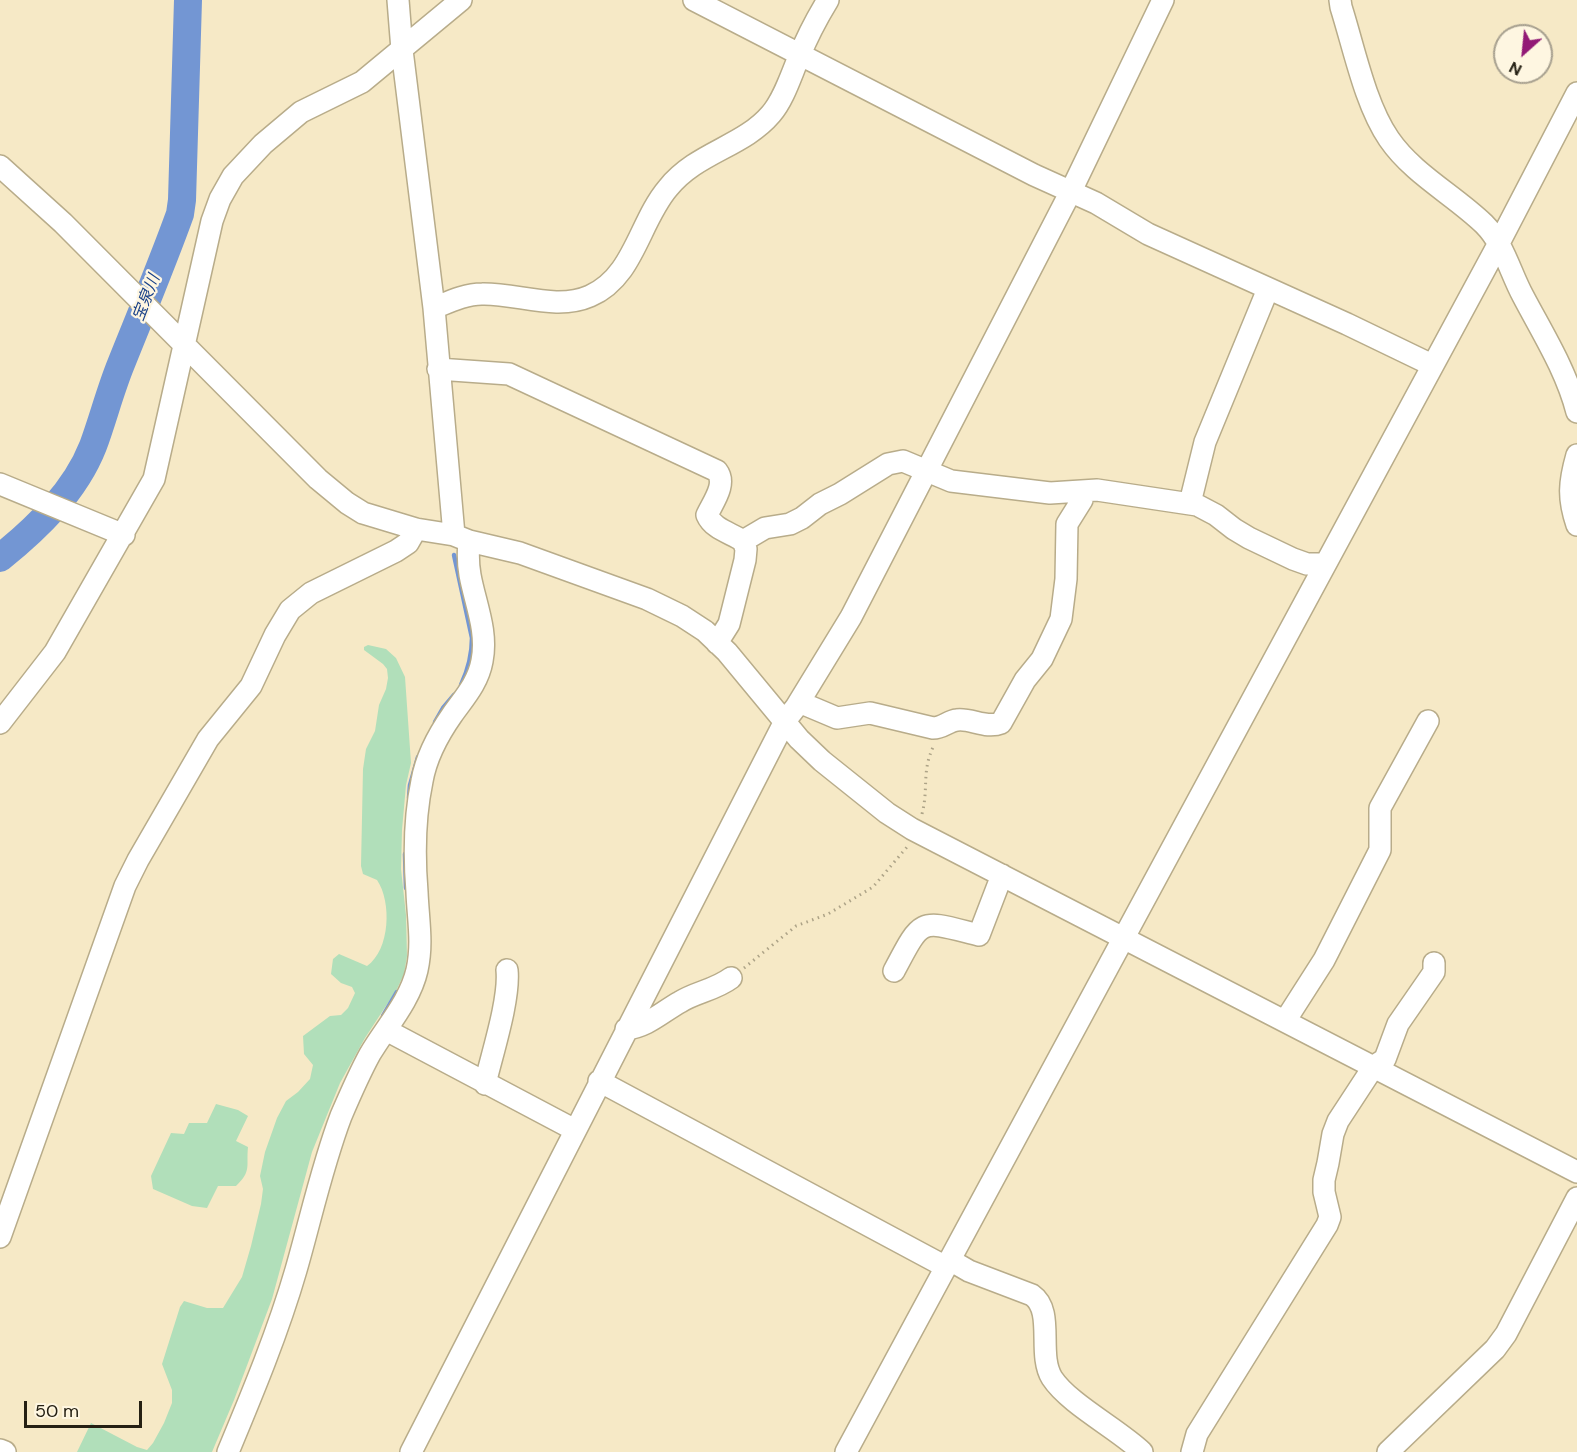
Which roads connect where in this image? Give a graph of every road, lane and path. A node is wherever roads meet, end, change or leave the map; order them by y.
1 (398, 0) edge
2 (461, 0) edge
3 (694, 0) edge
4 (828, 0) edge
5 (1163, 0) edge
6 (1340, 0) edge
7 (402, 50) junction
8 (800, 55) junction
9 (1577, 93) edge
10 (0, 166) edge
11 (1071, 191) junction
12 (1499, 243) junction
13 (1268, 289) junction
14 (434, 308) junction
15 (183, 346) junction
16 (1432, 365) junction
17 (438, 369) junction
18 (1577, 412) edge
19 (1577, 455) edge
20 (927, 471) junction
21 (0, 484) edge
22 (1083, 492) junction
23 (1190, 504) junction
24 (1577, 525) edge
25 (416, 529) junction
26 (124, 535) junction
27 (461, 538) junction
28 (743, 541) junction
29 (1325, 564) junction
30 (717, 643) junction
31 (799, 702) junction
32 (784, 721) junction
33 (1428, 721) dead end
34 (0, 723) edge
35 (941, 728) junction
36 (916, 831) junction
37 (1002, 875) junction
38 (1124, 938) junction
39 (1434, 963) dead end
40 (507, 970) dead end
41 (894, 972) dead end
42 (731, 978) joint
43 (1285, 1021) junction
44 (626, 1029) junction
45 (386, 1030) junction
46 (1374, 1066) junction
47 (599, 1081) junction
48 (485, 1084) junction
49 (574, 1130) junction
50 (1577, 1172) edge
51 (1577, 1198) edge
52 (0, 1237) edge
53 (948, 1264) junction
54 (0, 1450) edge
55 (5, 1452) edge
56 (228, 1452) edge
57 (411, 1452) edge
58 (846, 1452) edge
59 (1142, 1452) edge
60 (1192, 1452) edge
61 (1388, 1452) edge

1 - 7 street
2 - 7 street
3 - 8 street
4 - 8 street
5 - 11 street
6 - 12 street
7 - 14 street
7 - 15 street
8 - 11 street
8 - 14 street
9 - 12 street
10 - 15 street
11 - 13 street
11 - 20 street
12 - 16 street
12 - 18 street
13 - 16 street
13 - 23 street
14 - 17 street
15 - 25 street
15 - 26 street
16 - 29 street
17 - 27 street
17 - 28 street
19 - 24 street
20 - 22 street
20 - 28 street
20 - 31 street
21 - 26 street
22 - 23 street
22 - 35 street
23 - 29 street
25 - 27 street
25 - 52 street
26 - 34 street
27 - 30 street
27 - 45 street
28 - 30 street
29 - 38 street
30 - 32 street
31 - 32 street
31 - 35 street
32 - 36 street
32 - 44 street
33 - 43 street
35 - 36 path
36 - 37 street
36 - 42 path
37 - 38 street
37 - 41 street
38 - 43 street
38 - 53 street
39 - 46 street
40 - 48 street
42 - 44 street
43 - 46 street
44 - 47 street
45 - 48 street
45 - 56 street
46 - 50 street
46 - 60 street
47 - 49 street
47 - 53 street
48 - 49 street
49 - 57 street
51 - 61 street
53 - 58 street
53 - 59 street
54 - 55 street

